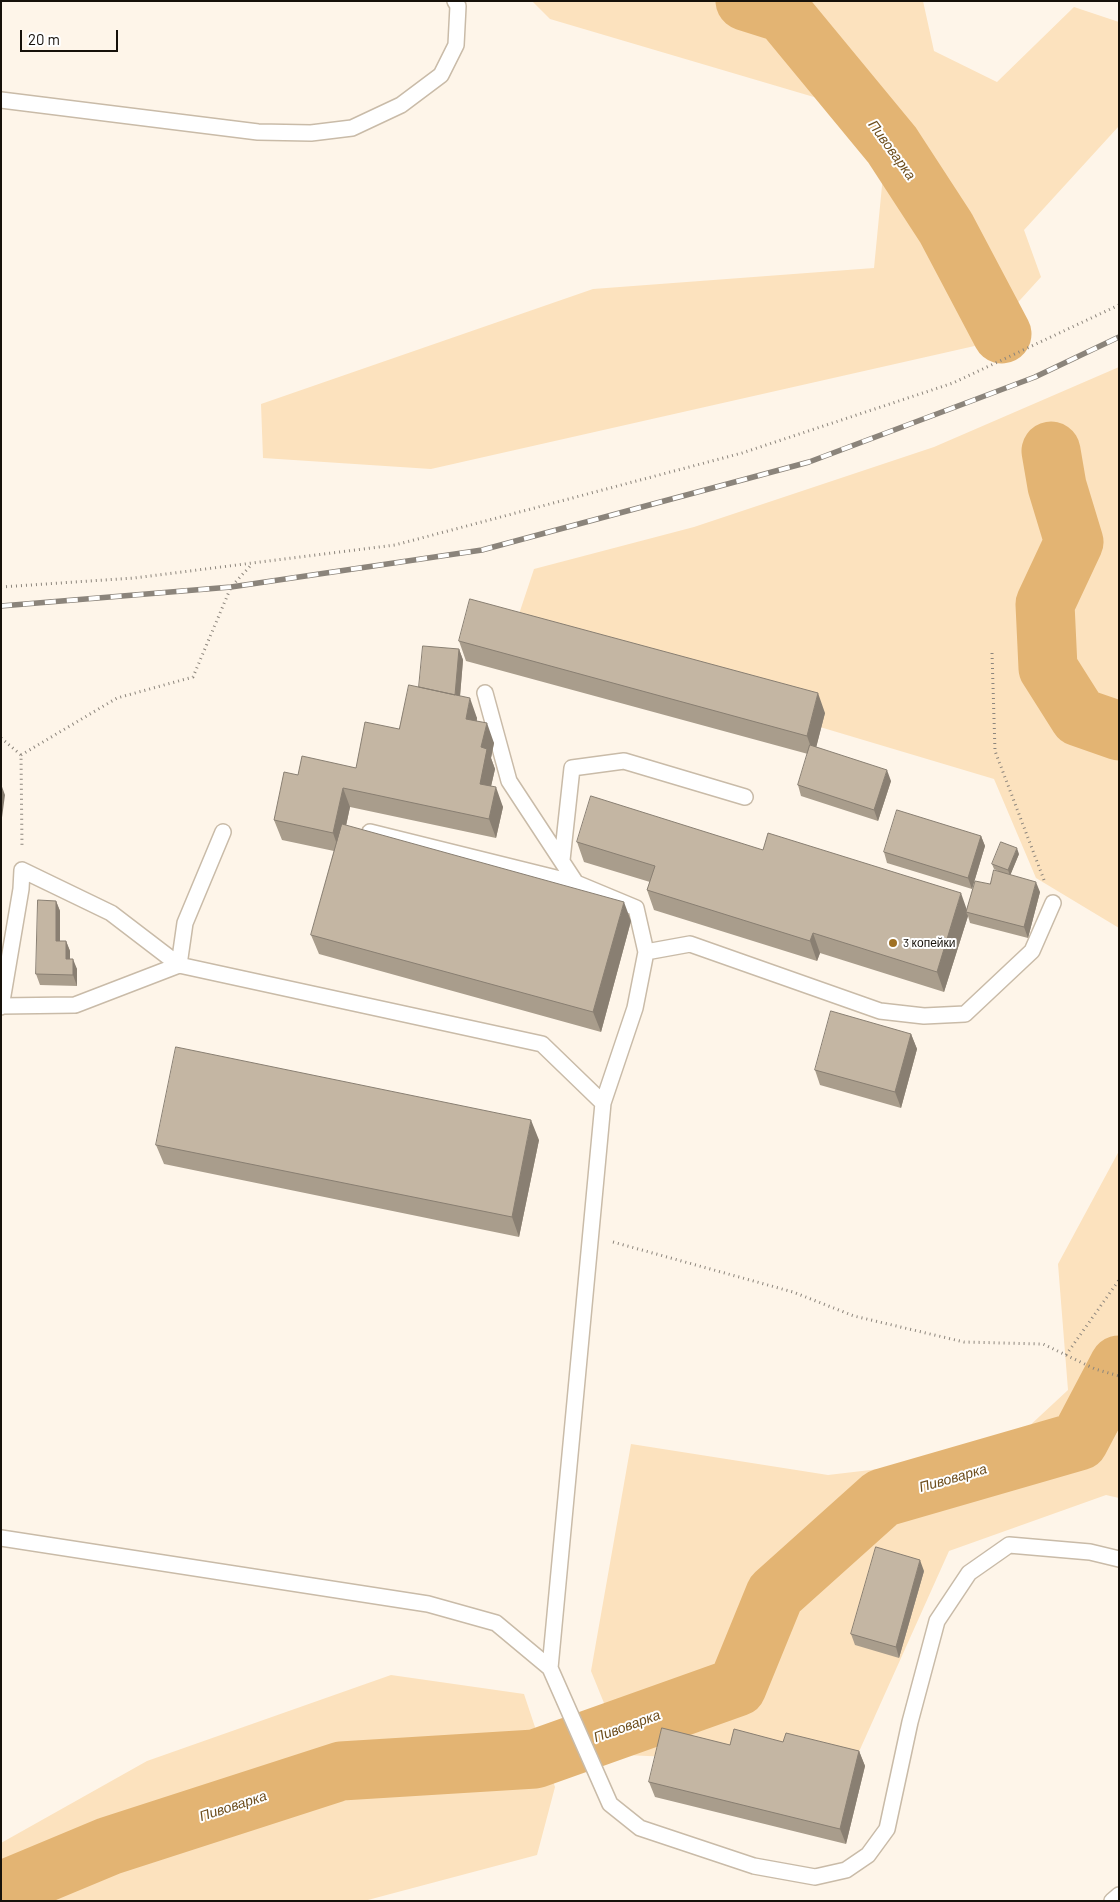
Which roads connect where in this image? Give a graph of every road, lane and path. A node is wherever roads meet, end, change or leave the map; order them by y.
1 (455, 1) edge
2 (1, 100) edge
3 (1119, 305) edge
4 (253, 563) junction
5 (1, 587) edge
6 (992, 653) dead end
7 (485, 693) dead end
8 (1, 738) edge
9 (22, 755) junction
10 (745, 797) dead end
11 (223, 832) dead end
12 (370, 832) edge
13 (562, 860) junction
14 (22, 870) junction
15 (576, 883) junction
16 (1053, 903) joint
17 (646, 952) junction
18 (179, 965) junction
19 (1, 1006) edge
20 (604, 1103) junction
21 (591, 1236) junction
22 (1119, 1280) edge
23 (1066, 1355) junction
24 (1119, 1376) edge
25 (1, 1538) edge
26 (1119, 1559) edge
27 (550, 1668) junction

1 - 2 lane
3 - 4 path
4 - 5 path
4 - 9 path
6 - 16 path
7 - 13 lane
8 - 9 path
9 - 14 path
10 - 13 lane
11 - 18 lane
12 - 15 lane
13 - 15 lane
14 - 18 lane
14 - 19 lane
15 - 17 lane
16 - 17 lane
17 - 20 lane
18 - 19 lane
18 - 20 lane
20 - 21 lane
21 - 23 path
21 - 27 lane
22 - 23 path
23 - 24 path
25 - 27 lane
26 - 27 lane

